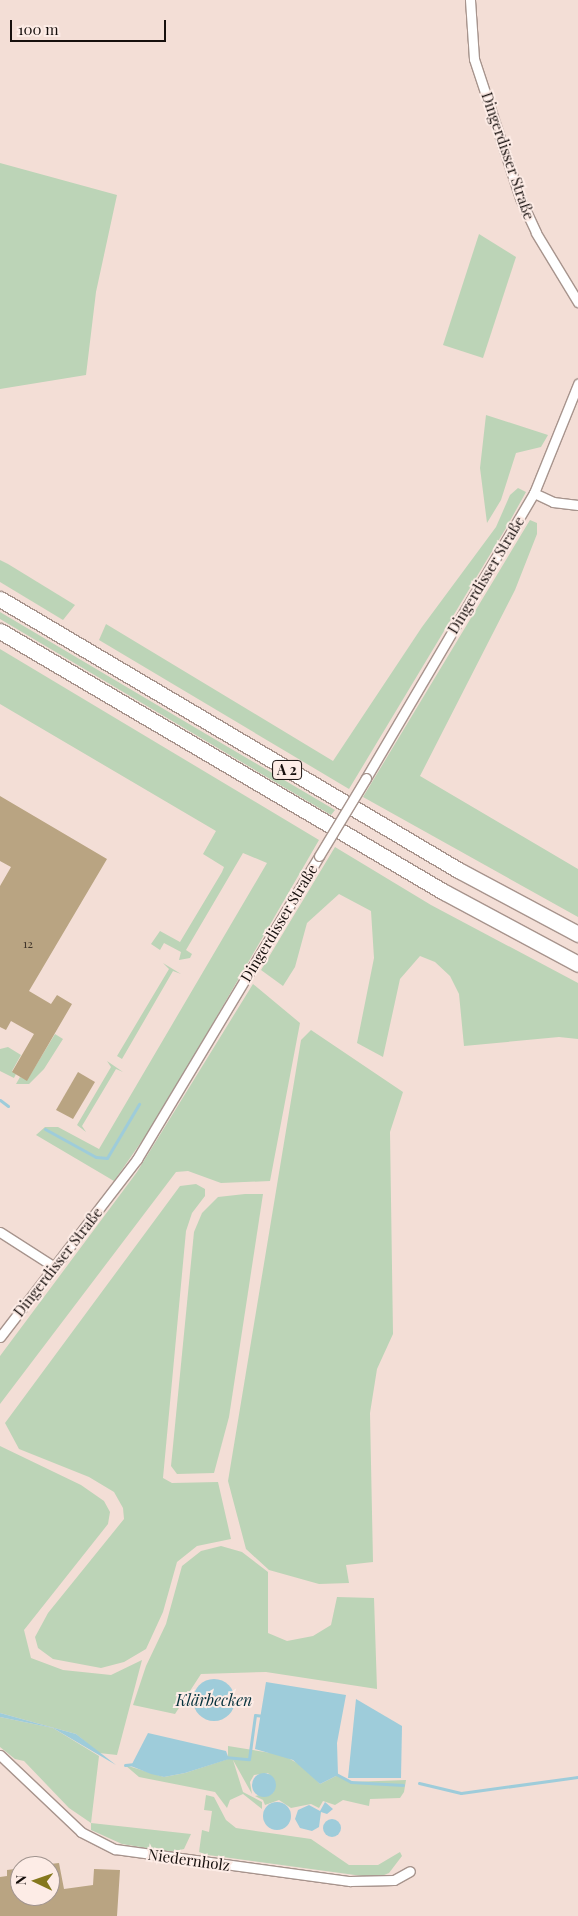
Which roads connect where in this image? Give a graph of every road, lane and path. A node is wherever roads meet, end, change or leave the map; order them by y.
1 (470, 0) edge
2 (578, 302) edge
3 (578, 384) edge
4 (574, 407) edge
5 (534, 493) junction
6 (578, 505) edge
7 (0, 599) edge
8 (0, 631) edge
9 (578, 934) edge
10 (578, 964) edge
11 (0, 1232) edge
12 (53, 1266) junction
13 (0, 1337) edge
14 (0, 1755) edge
15 (410, 1871) dead end

1 - 2 street, Dingerdisser Straße
3 - 4 street, Dingerdisser Straße
4 - 5 street, Dingerdisser Straße
5 - 6 street
5 - 12 street, Dingerdisser Straße, bridge
7 - 9 highway, A 2
8 - 10 highway, A 2
11 - 12 street
12 - 13 street, Dingerdisser Straße
14 - 15 street, Niedernholz

